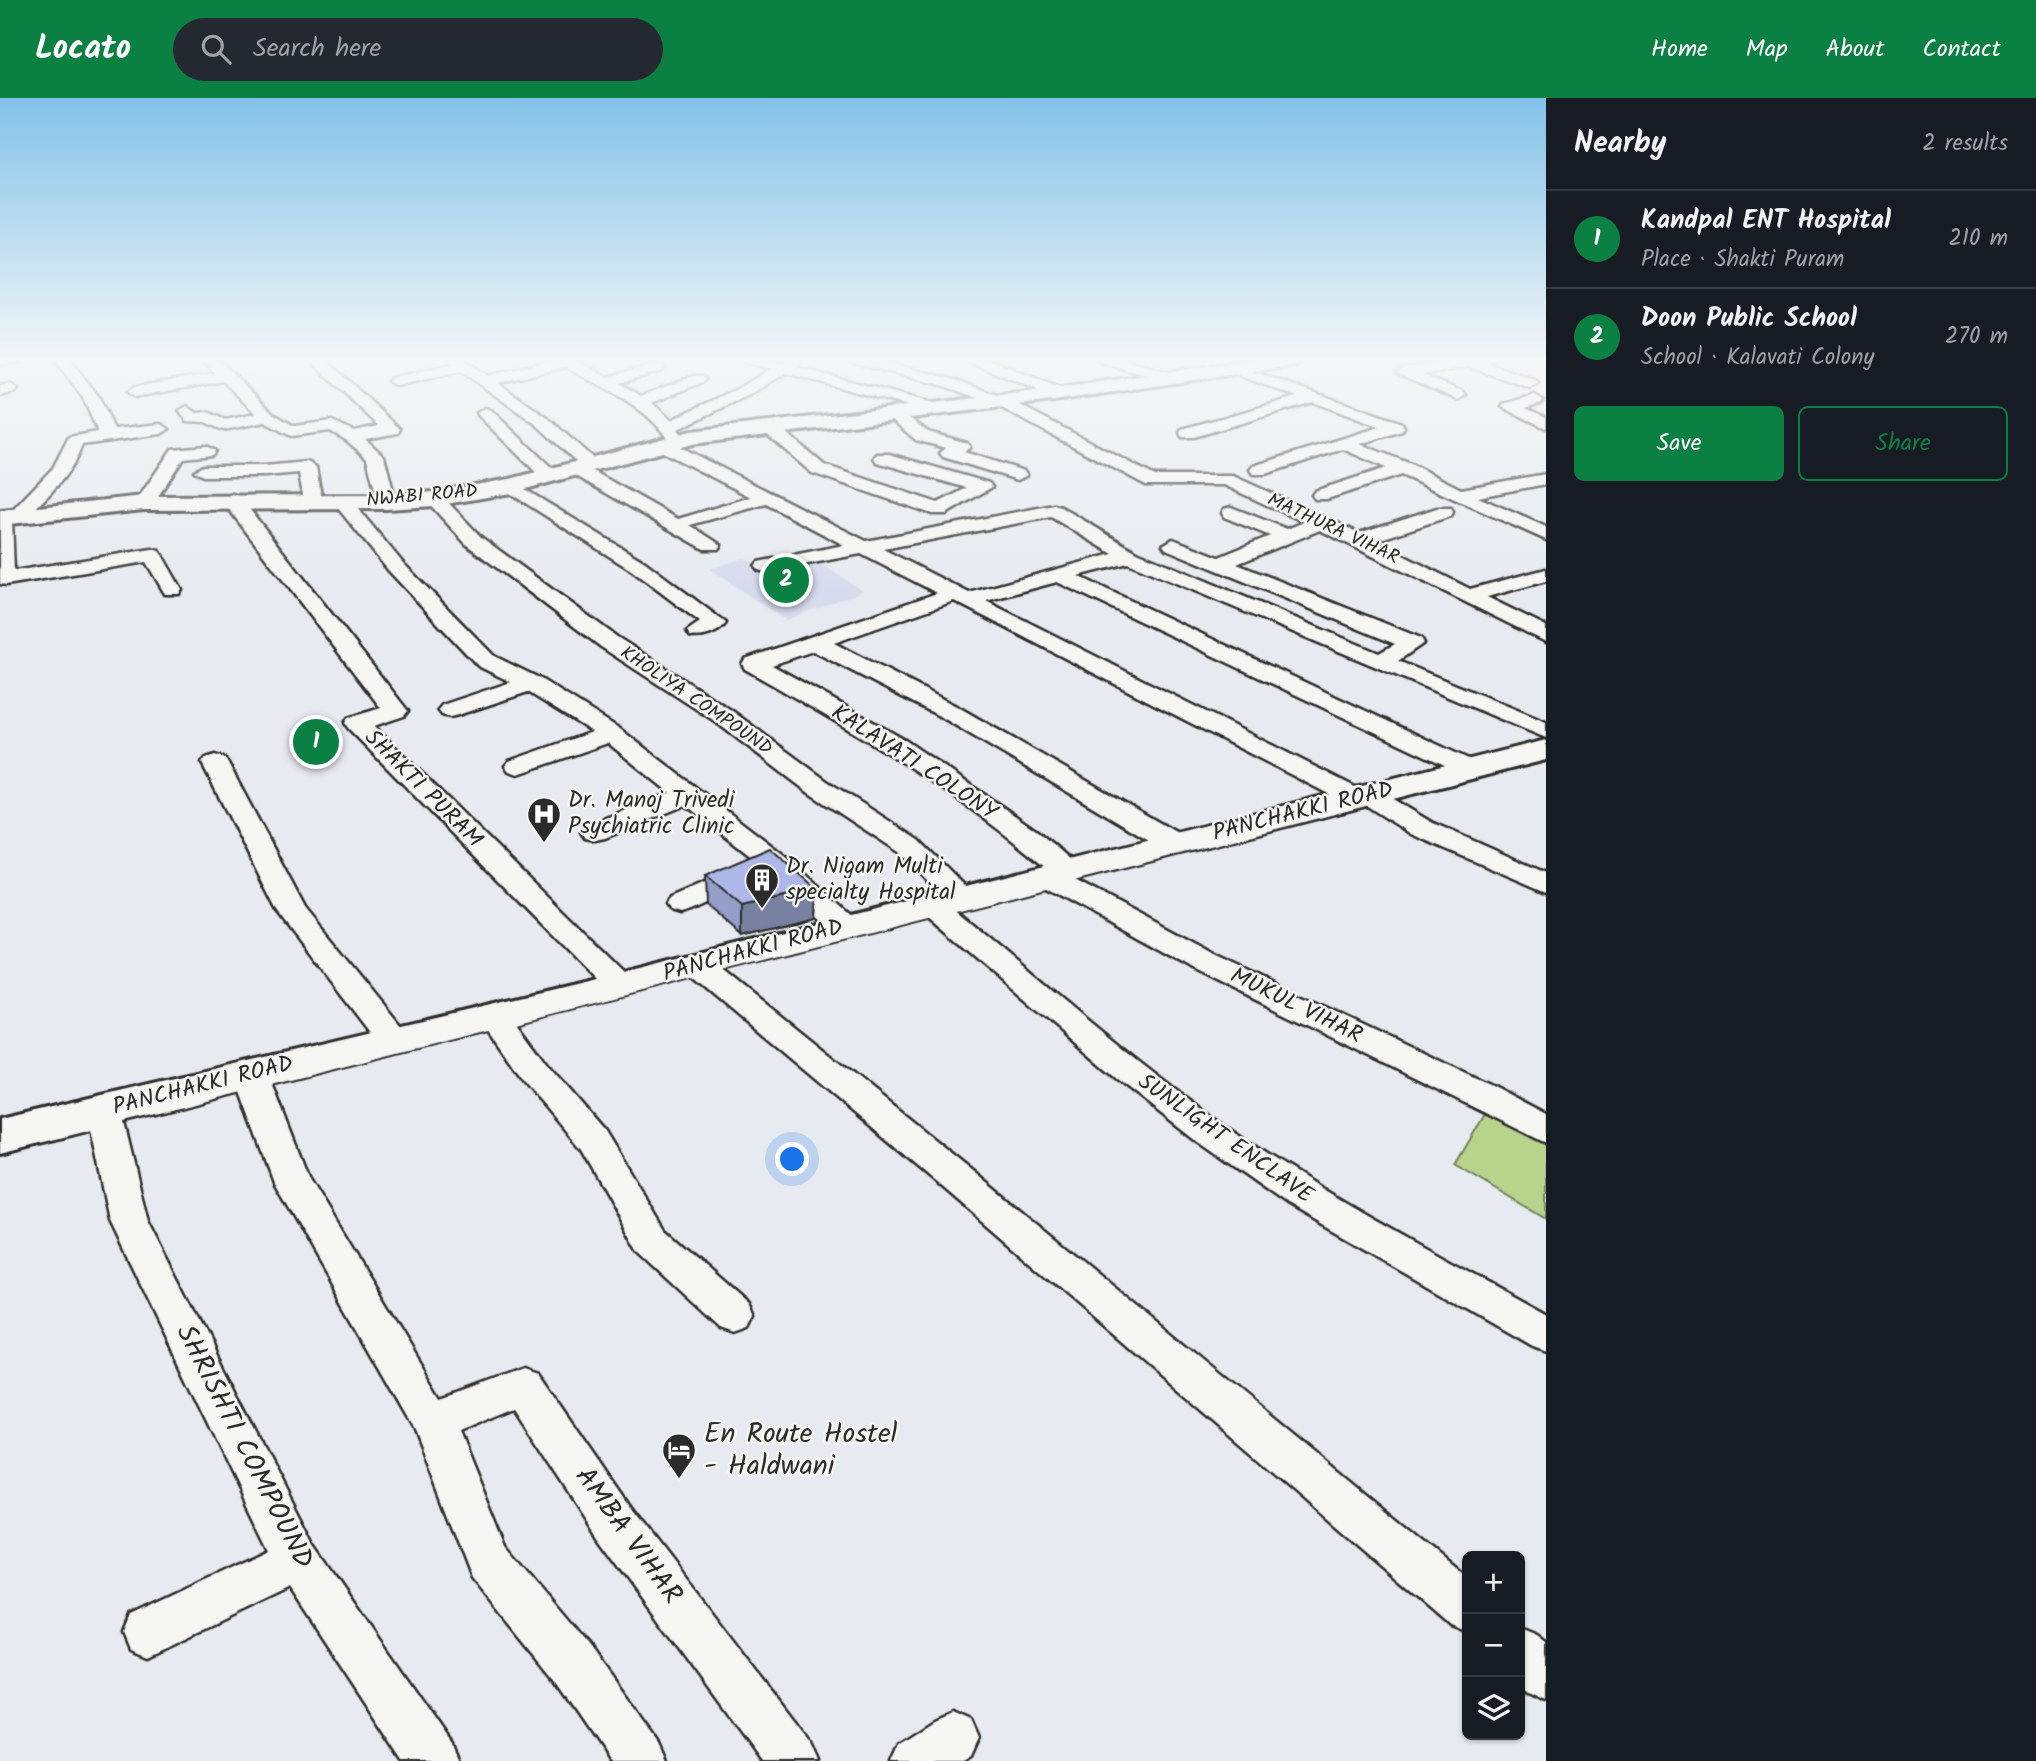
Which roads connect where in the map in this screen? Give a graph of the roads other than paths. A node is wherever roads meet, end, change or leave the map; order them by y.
1 (352, 436) edge
2 (87, 437) edge
3 (509, 437) edge
4 (556, 437) edge
5 (684, 437) edge
6 (780, 437) edge
7 (924, 437) edge
8 (1068, 437) edge
9 (1365, 437) edge
10 (670, 438) junction
11 (1345, 443) junction
12 (206, 451) dead end
13 (883, 458) dead end
14 (583, 467) junction
15 (1405, 468) junction
16 (1259, 470) dead end
17 (203, 471) dead end
18 (1018, 475) dead end
19 (550, 476) junction
20 (1542, 482) edge
21 (511, 486) junction
22 (1462, 494) junction
23 (1321, 495) dead end
24 (434, 499) junction
25 (765, 499) junction
26 (232, 500) junction
27 (313, 501) junction
28 (342, 502) junction
29 (387, 502) junction
30 (144, 503) junction
31 (1444, 512) dead end
32 (1231, 513) dead end
33 (7, 517) edge
34 (687, 520) dead end
35 (1319, 523) junction
36 (1546, 534) edge
37 (1284, 535) junction
38 (1358, 540) junction
39 (711, 545) dead end
40 (1173, 545) dead end
41 (864, 547) junction
42 (1130, 556) junction
43 (1219, 564) junction
44 (765, 566) dead end
45 (1057, 574) junction
46 (1546, 575) edge
47 (3, 580) edge
48 (172, 590) dead end
49 (1470, 595) junction
50 (963, 596) junction
51 (698, 631) dead end
52 (1546, 635) edge
53 (813, 642) junction
54 (1379, 662) junction
55 (531, 683) junction
56 (450, 710) dead end
57 (611, 734) junction
58 (1544, 747) edge
59 (215, 763) dead end
60 (519, 766) dead end
61 (1470, 769) junction
62 (687, 794) junction
63 (1362, 797) junction
64 (595, 832) dead end
65 (1176, 844) junction
66 (774, 861) junction
67 (1058, 874) junction
68 (1546, 883) edge
69 (946, 902) junction
70 (680, 904) dead end
71 (847, 927) junction
72 (699, 966) junction
73 (619, 985) junction
74 (494, 1015) junction
75 (394, 1040) junction
76 (251, 1073) junction
77 (104, 1110) junction
78 (1546, 1130) edge
79 (0, 1136) edge
80 (734, 1316) dead end
81 (1546, 1334) edge
82 (433, 1421) junction
83 (298, 1560) junction
84 (1462, 1604) edge
85 (148, 1632) dead end
86 (1525, 1656) edge
87 (1546, 1675) edge
88 (434, 1761) edge
89 (640, 1761) edge
90 (794, 1761) edge

1 - 29 street
2 - 33 street
3 - 19 street
4 - 14 street
5 - 10 street, NWABI ROAD
6 - 13 street
7 - 18 street
8 - 35 street, MATHURA VIHAR
9 - 11 street
10 - 14 street, NWABI ROAD
10 - 25 street
11 - 15 street
11 - 16 street
12 - 30 street
14 - 19 street, NWABI ROAD
14 - 39 street
15 - 22 street
15 - 23 street
17 - 27 street
19 - 21 street, NWABI ROAD
20 - 22 street
21 - 24 street, NWABI ROAD
21 - 51 street
22 - 36 street
24 - 29 street, NWABI ROAD
24 - 69 street, KHOLIYA COMPOUND
25 - 34 street
25 - 41 street
26 - 27 street, NWABI ROAD
26 - 30 street, NWABI ROAD
26 - 73 street, SHAKTI PURAM
27 - 28 street, NWABI ROAD
28 - 29 street, NWABI ROAD
28 - 55 street
30 - 33 street, NWABI ROAD
31 - 38 street
32 - 37 street
33 - 47 street
35 - 37 street
35 - 38 street, MATHURA VIHAR
37 - 43 street
38 - 49 street, MATHURA VIHAR
40 - 43 street
41 - 42 street
41 - 44 street
41 - 50 street
42 - 45 street
42 - 54 street
43 - 54 street
45 - 50 street
45 - 61 street
46 - 49 street
47 - 48 street
49 - 52 street, MATHURA VIHAR
50 - 53 street
50 - 63 street
53 - 65 street
53 - 67 street, KALAVATI COLONY
54 - 58 street
55 - 56 street
55 - 57 street
57 - 60 street
57 - 62 street
58 - 61 street, PANCHAKKI ROAD
59 - 75 street
61 - 63 street, PANCHAKKI ROAD
62 - 64 street
62 - 66 street
63 - 65 street, PANCHAKKI ROAD
63 - 68 street
65 - 67 street, PANCHAKKI ROAD
66 - 70 street
66 - 71 street
67 - 69 street, PANCHAKKI ROAD
67 - 78 street, MUKUL VIHAR
69 - 71 street, PANCHAKKI ROAD
69 - 81 street, SUNLIGHT ENCLAVE
71 - 72 street, PANCHAKKI ROAD
72 - 73 street, PANCHAKKI ROAD
72 - 84 street
73 - 74 street, PANCHAKKI ROAD
74 - 75 street, PANCHAKKI ROAD
74 - 80 street
75 - 76 street, PANCHAKKI ROAD
76 - 77 street, PANCHAKKI ROAD
76 - 82 street
77 - 79 street, PANCHAKKI ROAD
77 - 83 street, SHRISHTI COMPOUND
82 - 89 street
82 - 90 street, AMBA VIHAR
83 - 85 street
83 - 88 street, SHRISHTI COMPOUND
86 - 87 street

